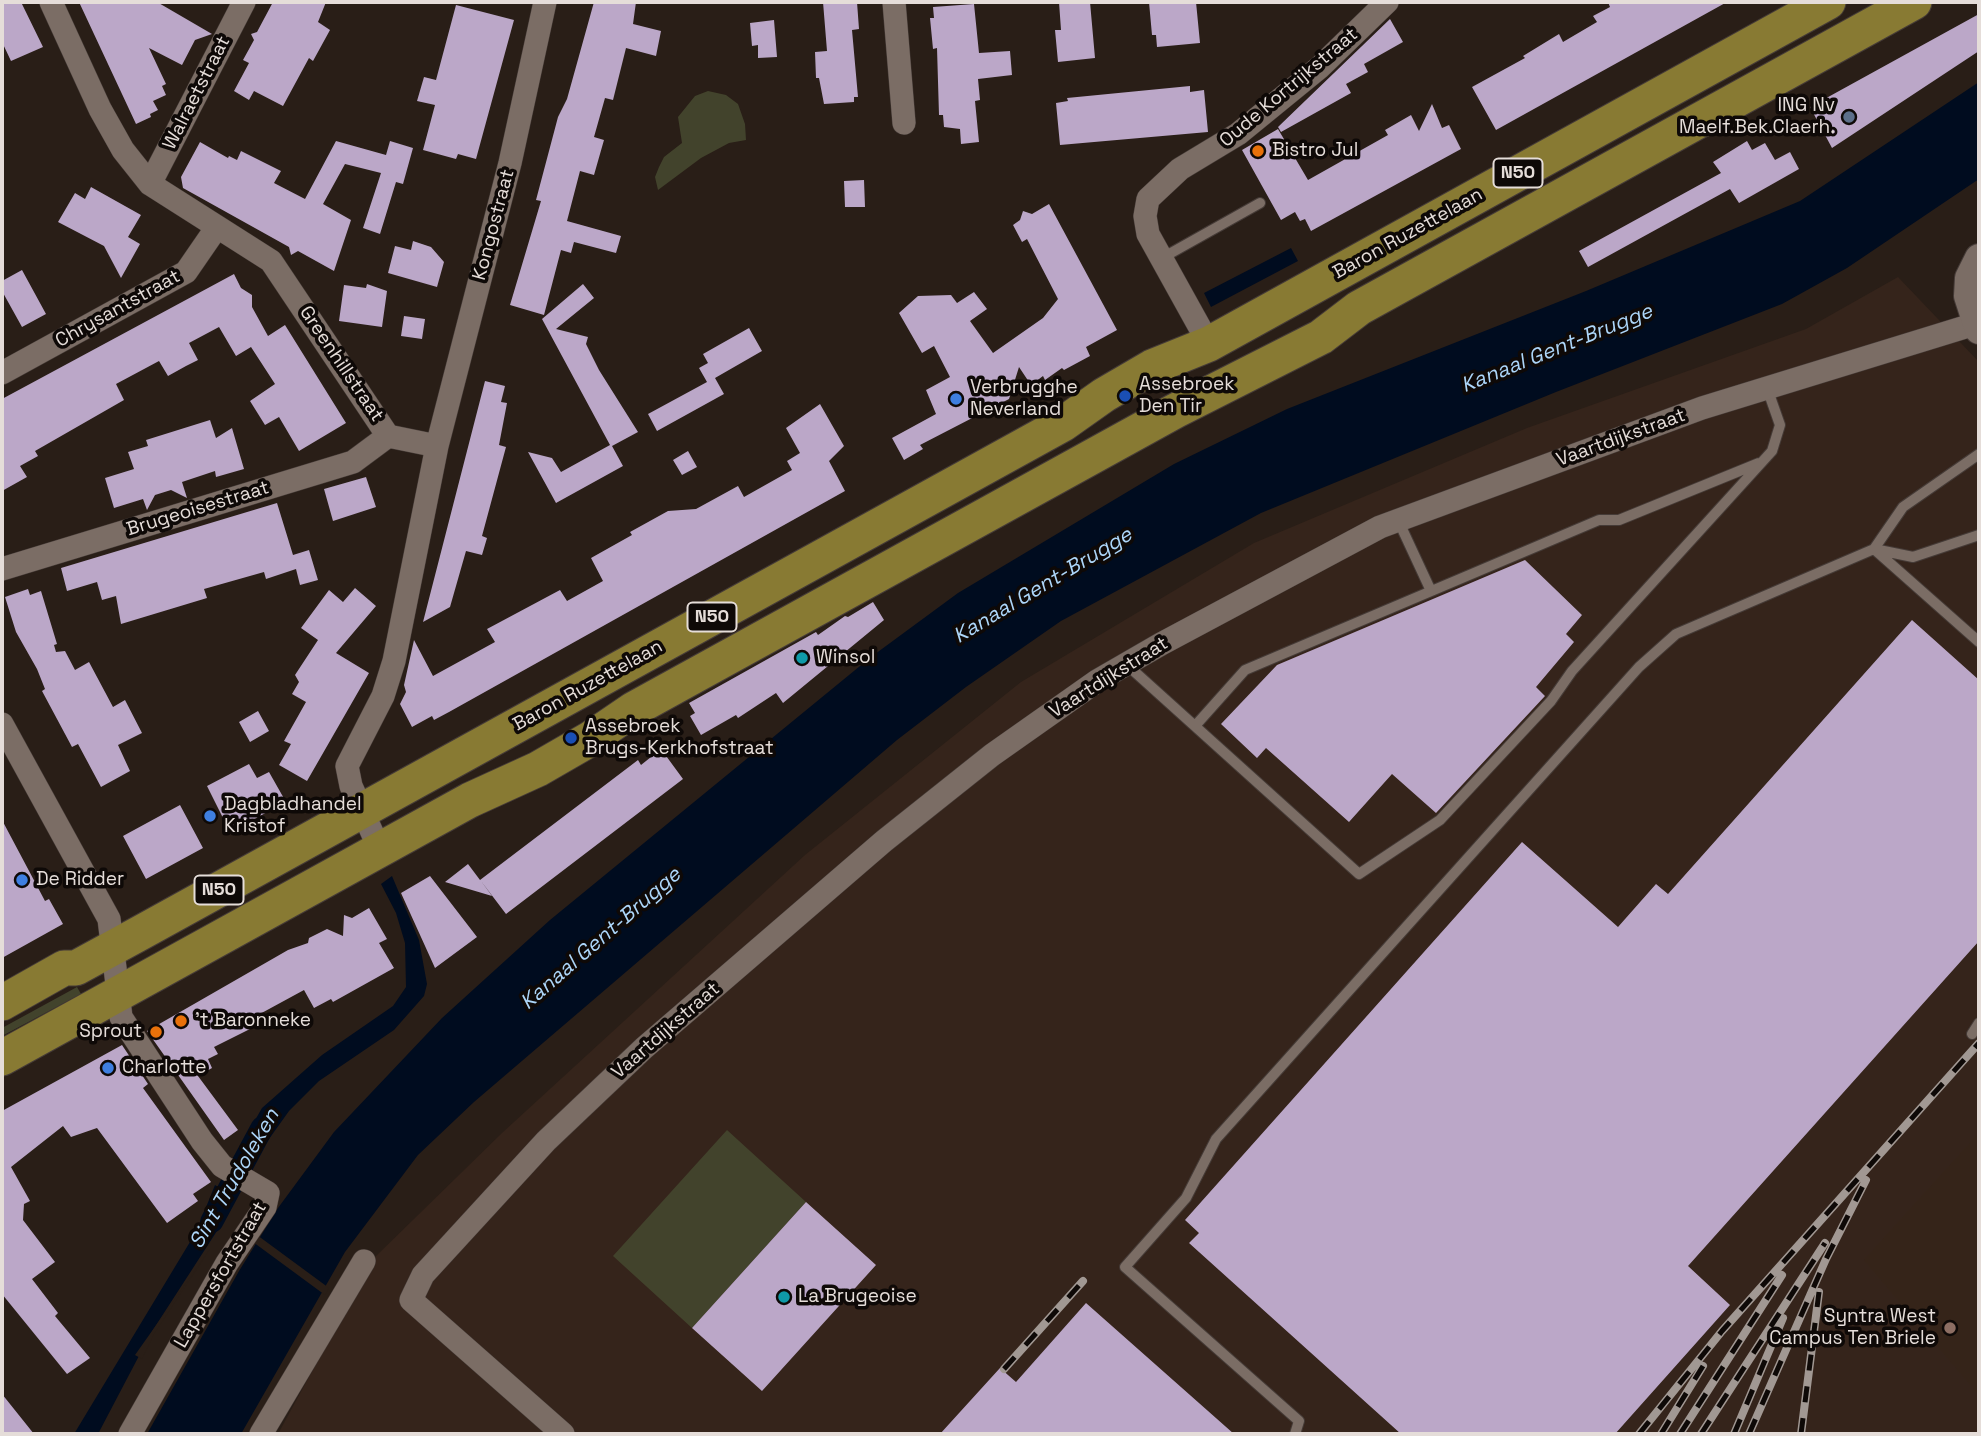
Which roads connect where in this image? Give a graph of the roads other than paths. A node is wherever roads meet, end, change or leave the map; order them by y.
1 (51, 2) edge
2 (244, 2) edge
3 (545, 2) edge
4 (894, 2) edge
5 (1387, 2) edge
6 (1828, 2) edge
7 (1914, 2) edge
8 (904, 123) dead end
9 (150, 184) junction
10 (1260, 203) dead end
11 (217, 226) junction
12 (1161, 259) junction
13 (1974, 268) edge
14 (1977, 327) edge
15 (1209, 344) junction
16 (2, 373) edge
17 (1767, 388) junction
18 (388, 436) junction
19 (437, 446) junction
20 (1979, 454) edge
21 (1762, 462) junction
22 (1398, 520) junction
23 (1979, 535) edge
24 (1874, 549) junction
25 (2, 569) edge
26 (1431, 591) junction
27 (1979, 642) edge
28 (1126, 664) junction
29 (2, 724) edge
30 (1195, 726) junction
31 (361, 811) junction
32 (380, 850) junction
33 (113, 948) junction
34 (76, 968) junction
35 (118, 994) junction
36 (2, 1003) edge
37 (1979, 1023) edge
38 (2, 1026) edge
39 (1972, 1034) dead end
40 (2, 1058) edge
41 (364, 1261) dead end
42 (130, 1434) edge
43 (261, 1434) edge
44 (563, 1434) edge
45 (1295, 1434) edge

1 - 9 street, Greenhillstraat
2 - 9 street, Walraetstraat
3 - 19 street, Kongostraat
4 - 8 street
5 - 12 street, Oude Kortrijkstraat
6 - 15 main road, Baron Ruzettelaan / N50
7 - 32 main road, Baron Ruzettelaan / N50
9 - 11 street, Greenhillstraat
10 - 12 lane
11 - 16 street, Chrysantstraat
11 - 18 street, Greenhillstraat
12 - 15 street, Oude Kortrijkstraat
13 - 14 street
14 - 17 street, Vaartdijkstraat
15 - 31 main road, Baron Ruzettelaan / N50
17 - 21 lane
17 - 22 street, Vaartdijkstraat
18 - 19 street, Greenhillstraat
18 - 25 street, Brugeoisestraat
19 - 31 street
20 - 24 lane
21 - 26 lane
21 - 30 lane
22 - 26 lane
22 - 28 street, Vaartdijkstraat
23 - 24 lane
24 - 27 lane
24 - 45 lane
26 - 30 lane
28 - 30 lane
28 - 44 street, Vaartdijkstraat
29 - 33 street
31 - 32 street
31 - 33 main road, Baron Ruzettelaan / N50
32 - 35 main road, Baron Ruzettelaan / N50
33 - 34 main road, Baron Ruzettelaan / N50
33 - 35 street
34 - 36 main road, Baron Ruzettelaan / N50
34 - 38 main road, Baron Ruzettelaan / N50
35 - 40 main road, Baron Ruzettelaan / N50
35 - 42 street, Lappersfortstraat
37 - 39 lane
41 - 43 street

